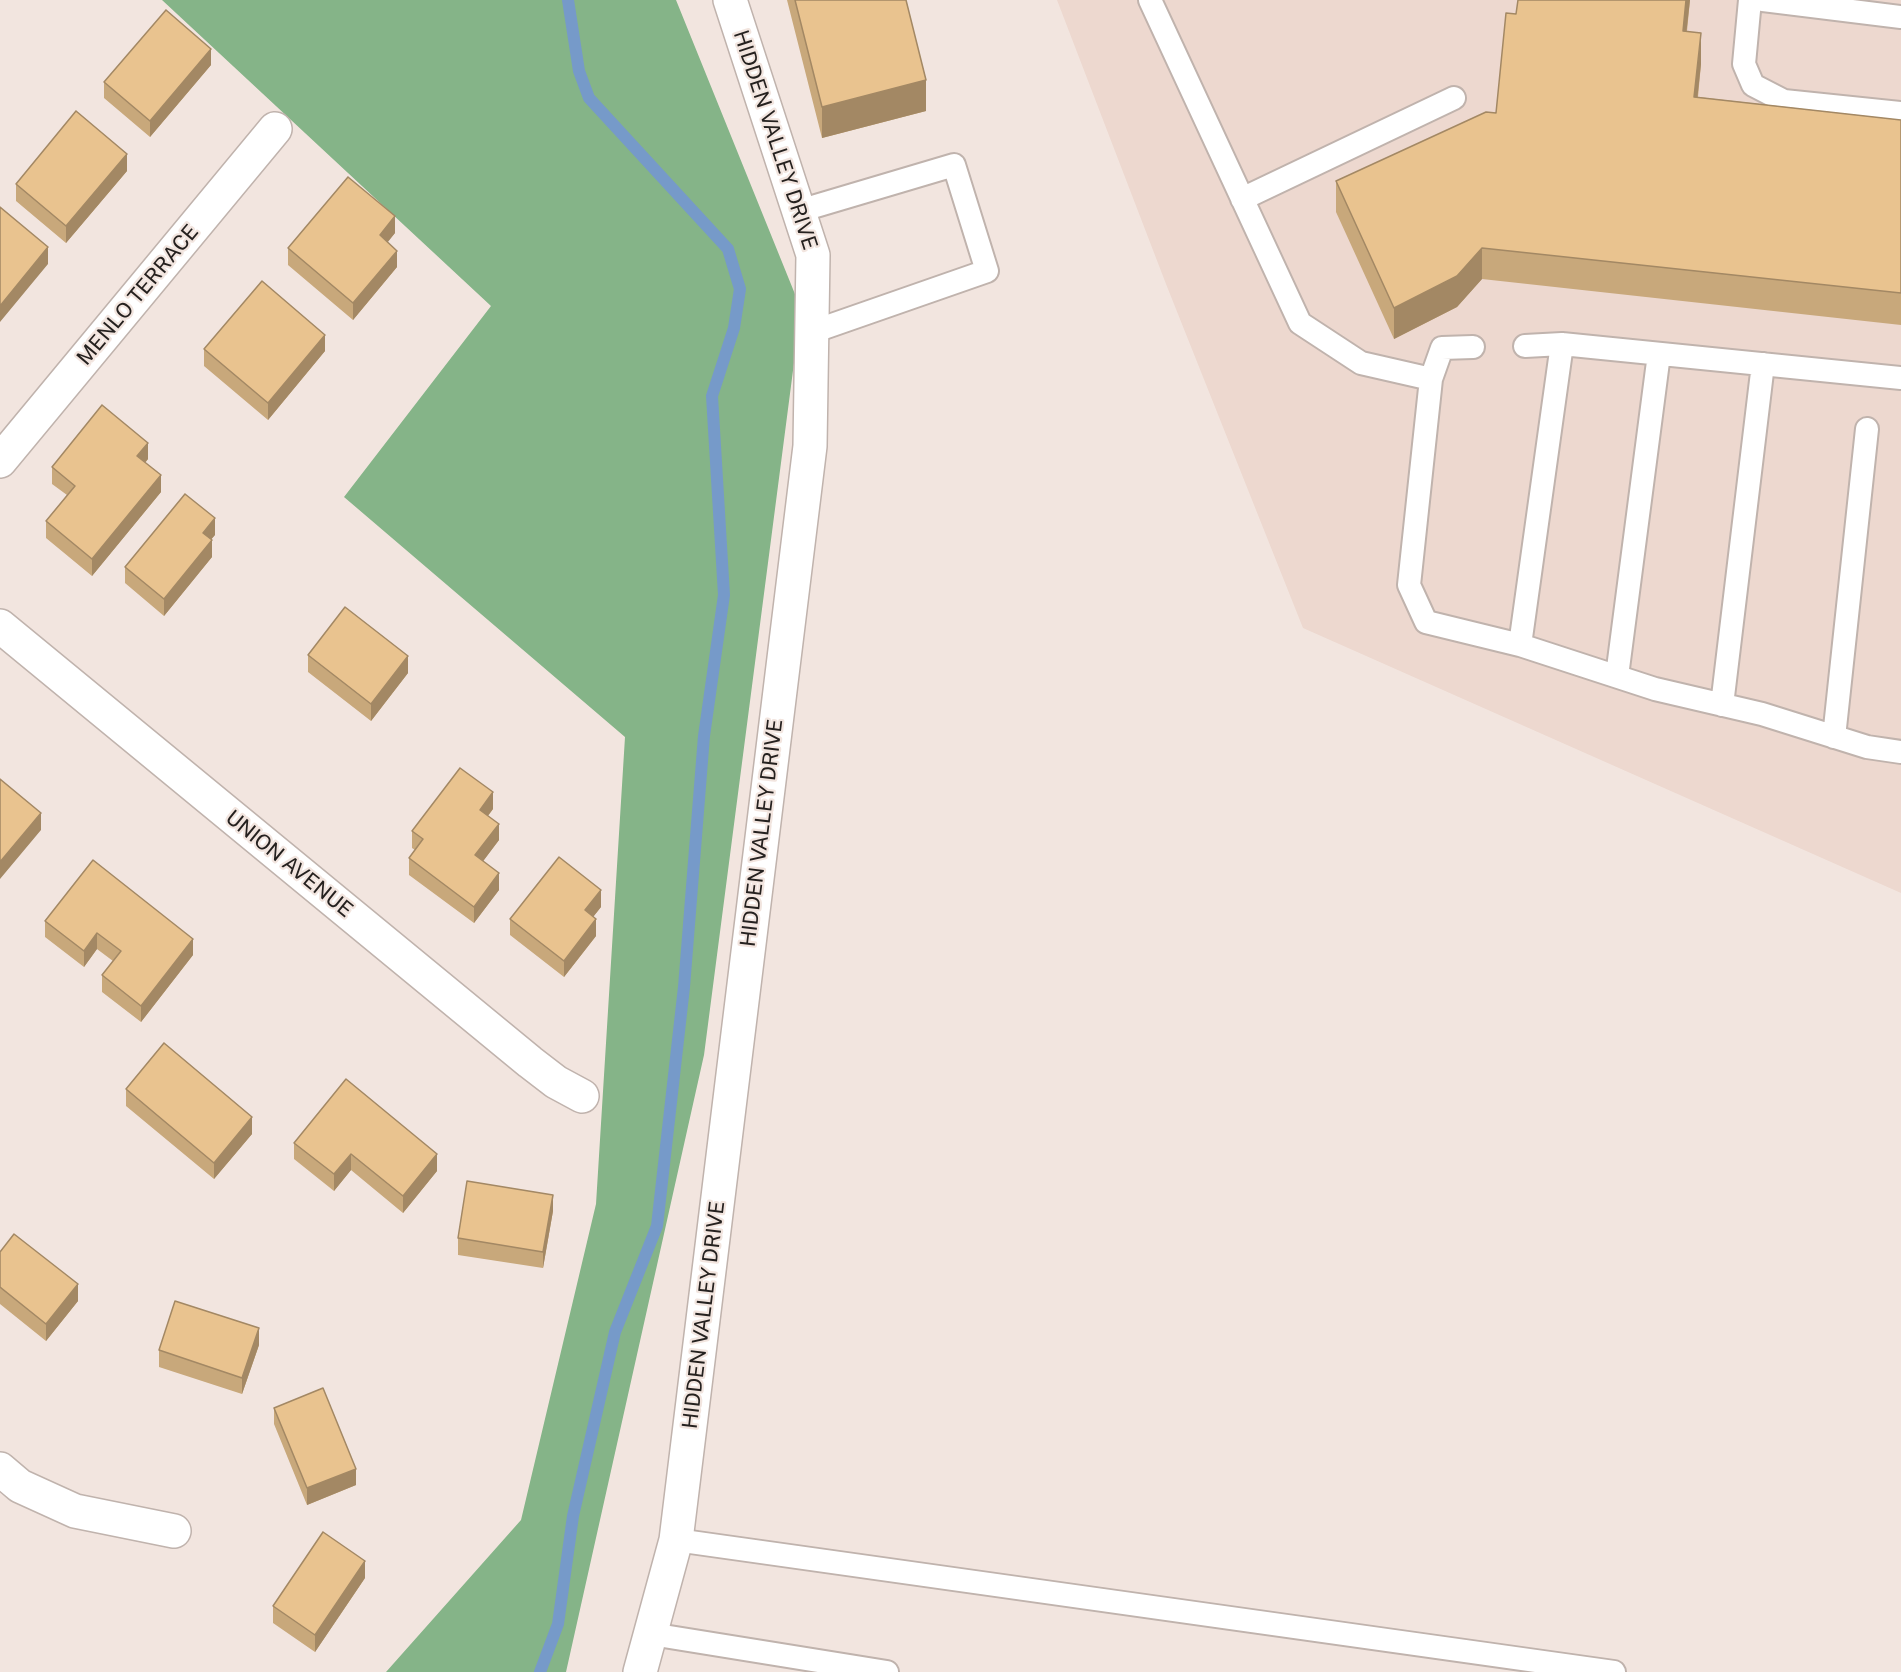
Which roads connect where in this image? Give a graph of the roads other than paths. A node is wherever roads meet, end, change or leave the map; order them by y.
1 (730, 0) edge
2 (1150, 0) edge
3 (1750, 0) edge
4 (1763, 0) edge
5 (1901, 16) edge
6 (1454, 98) dead end
7 (1901, 114) edge
8 (275, 129) dead end
9 (1242, 199) junction
10 (799, 211) junction
11 (812, 332) junction
12 (1562, 344) junction
13 (1525, 345) dead end
14 (1473, 347) dead end
15 (1659, 354) junction
16 (1763, 364) junction
17 (1901, 378) edge
18 (1431, 379) junction
19 (1867, 429) dead end
20 (0, 461) edge
21 (0, 626) edge
22 (1520, 645) junction
23 (1617, 676) junction
24 (1722, 705) junction
25 (1834, 736) junction
26 (1901, 752) edge
27 (582, 1096) dead end
28 (0, 1469) edge
29 (174, 1531) dead end
30 (676, 1540) junction
31 (651, 1634) junction
32 (640, 1672) edge
33 (887, 1672) edge
34 (1614, 1672) edge

1 - 10 street, HIDDEN VALLEY DRIVE
2 - 9 lane
3 - 7 lane
4 - 5 lane
6 - 9 lane
8 - 20 street, MENLO TERRACE
9 - 18 lane
10 - 11 street, HIDDEN VALLEY DRIVE
10 - 11 lane
11 - 30 street, HIDDEN VALLEY DRIVE
12 - 13 lane
12 - 15 lane
12 - 22 lane
14 - 18 lane
15 - 16 lane
15 - 23 lane
16 - 17 lane
16 - 24 lane
18 - 22 lane
19 - 25 lane
21 - 27 street, UNION AVENUE
22 - 23 lane
23 - 24 lane
24 - 25 lane
25 - 26 lane
28 - 29 street
30 - 31 street, HIDDEN VALLEY DRIVE
30 - 34 lane
31 - 32 street, HIDDEN VALLEY DRIVE
31 - 33 lane

